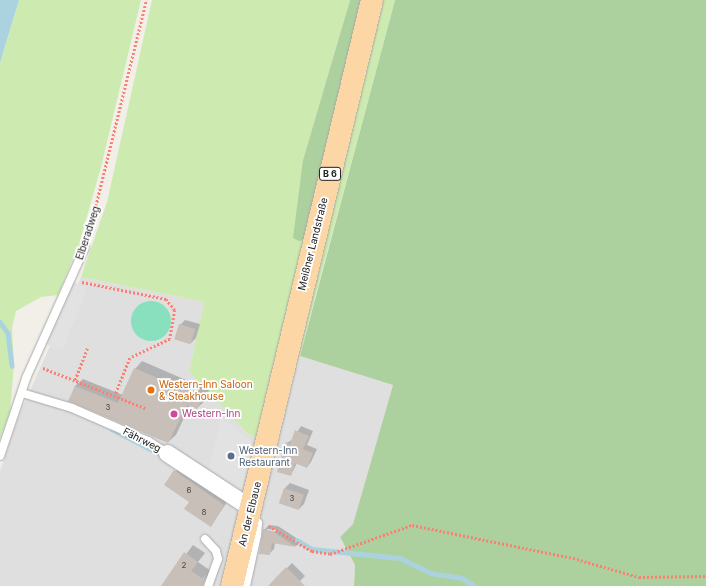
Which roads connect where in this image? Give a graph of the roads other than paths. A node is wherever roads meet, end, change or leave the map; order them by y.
1 (372, 0) edge
2 (85, 247) road end
3 (288, 347) joint
4 (22, 393) junction
5 (167, 453) joint
6 (0, 456) edge
7 (253, 515) junction
8 (205, 539) dead end
9 (208, 586) edge
10 (232, 586) edge
11 (246, 586) edge

1 - 3 main road, Meißner Landstraße / B 6
2 - 4 lane, Elberadweg
3 - 7 main road, An der Elbaue / B 6
4 - 5 lane, Fährweg
4 - 6 lane, Elberadweg
5 - 7 street, Fährweg
7 - 10 main road, An der Elbaue / B 6
7 - 11 lane
8 - 9 lane

